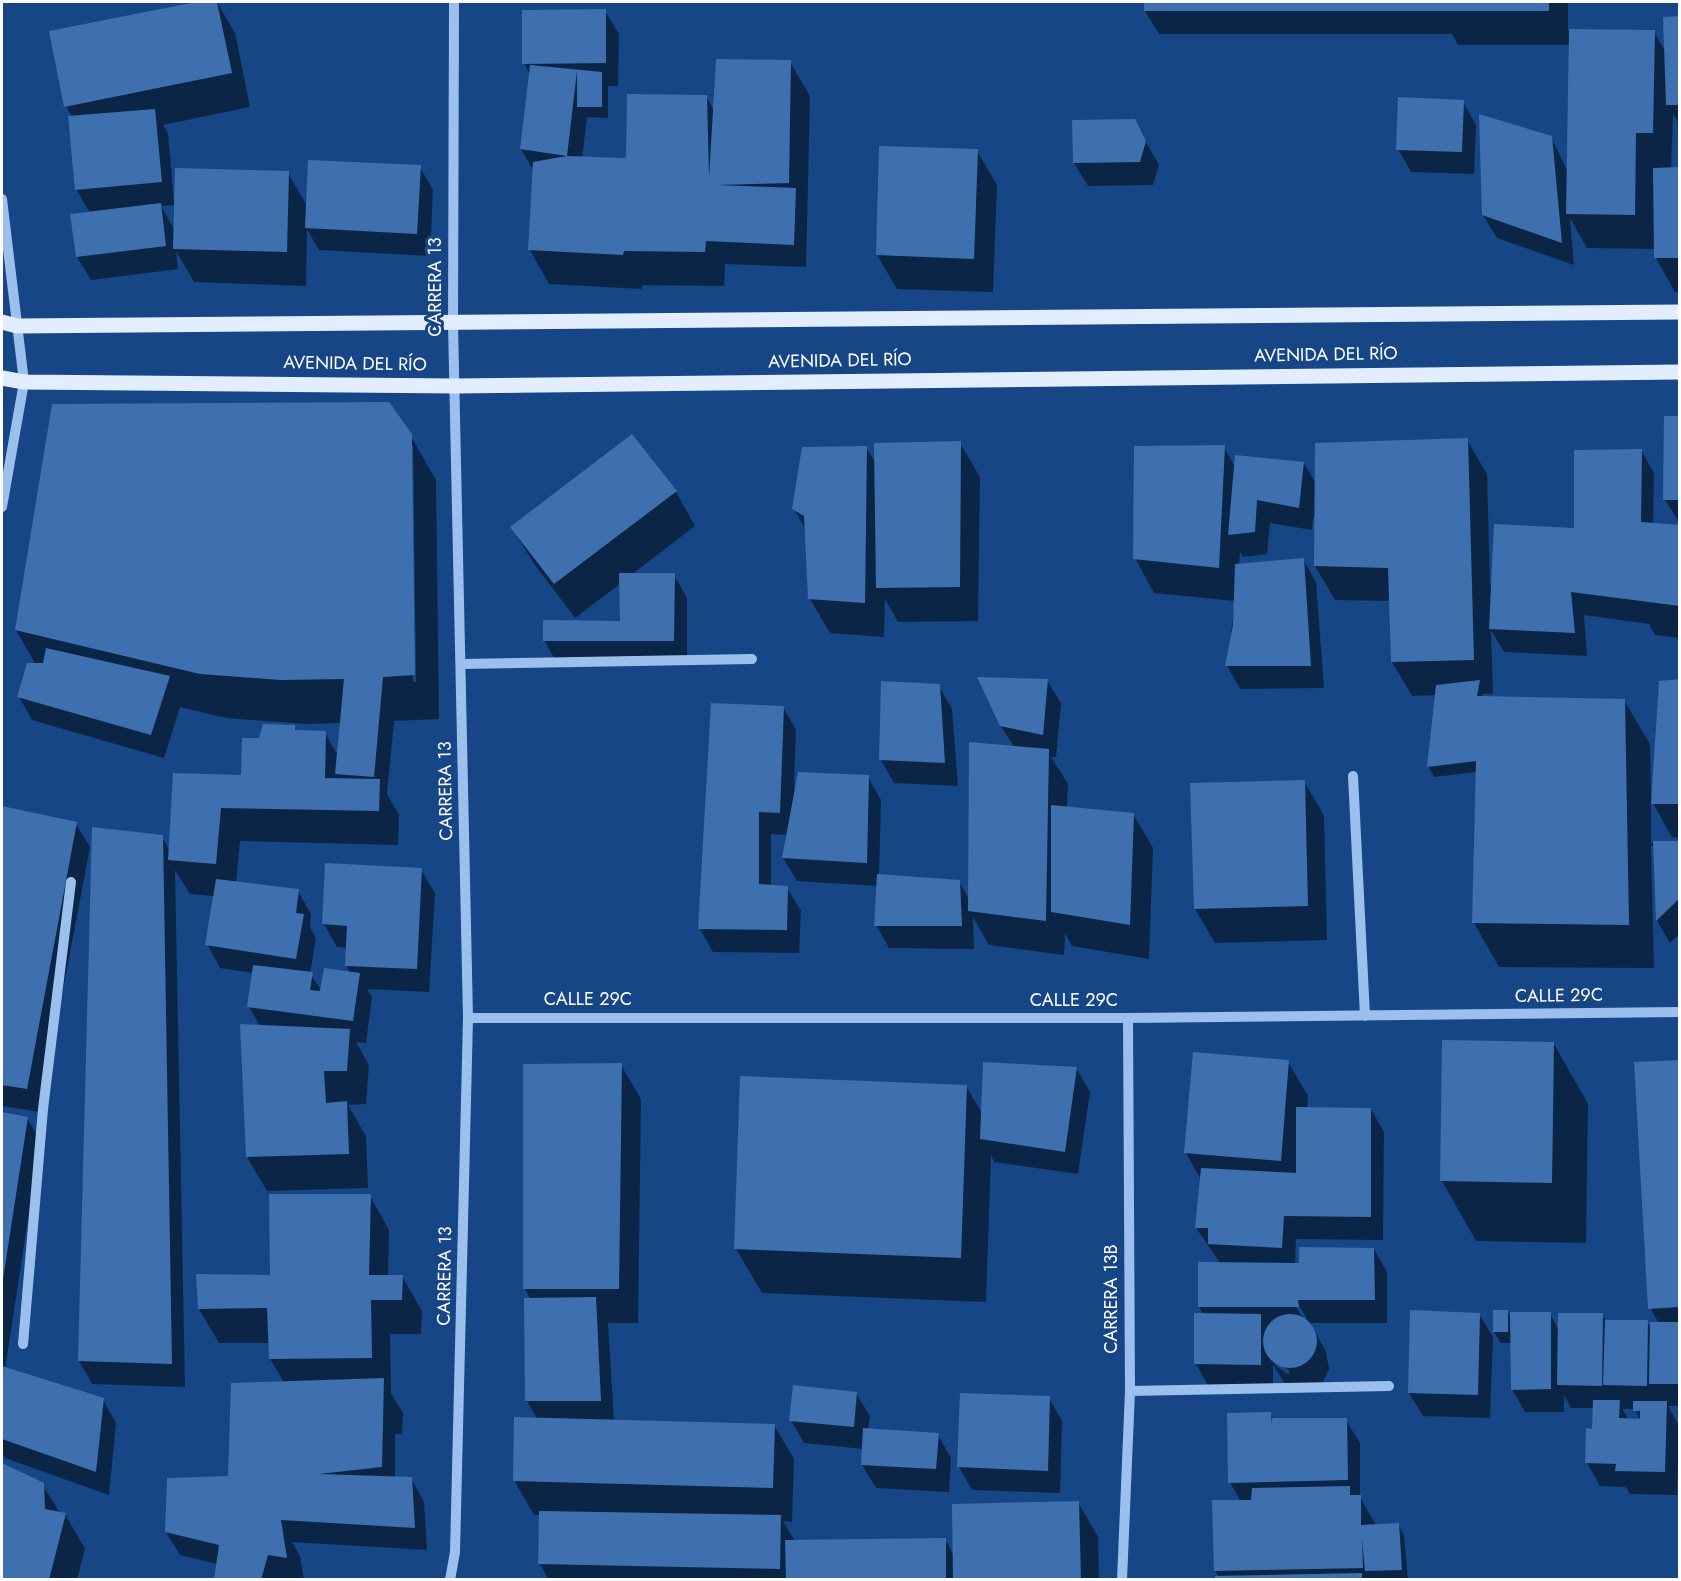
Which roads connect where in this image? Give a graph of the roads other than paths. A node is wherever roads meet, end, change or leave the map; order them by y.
1 (454, 2) edge
2 (2, 199) edge
3 (1680, 312) edge
4 (2, 322) edge
5 (453, 324) junction
6 (17, 326) junction
7 (1680, 372) edge
8 (2, 378) edge
9 (24, 382) junction
10 (455, 386) junction
11 (2, 507) edge
12 (752, 659) dead end
13 (461, 664) junction
14 (1353, 776) dead end
15 (71, 882) dead end
16 (1680, 1012) edge
17 (1365, 1016) junction
18 (468, 1018) junction
19 (1128, 1018) junction
20 (23, 1344) dead end
21 (1389, 1386) dead end
22 (1131, 1391) junction
23 (450, 1580) edge
24 (1122, 1580) edge

1 - 5 street, CARRERA 13
2 - 6 street
3 - 5 main road
4 - 6 main road
5 - 6 main road
5 - 10 street, CARRERA 13
6 - 9 street
7 - 10 main road, AVENIDA DEL RÍO
8 - 9 main road, AVENIDA DEL RÍO
9 - 10 main road, AVENIDA DEL RÍO
9 - 11 street
10 - 13 street, CARRERA 13
12 - 13 street
13 - 18 street, CARRERA 13
14 - 17 street
15 - 20 street
16 - 17 street, CALLE 29C
17 - 19 street, CALLE 29C
18 - 19 street, CALLE 29C
18 - 23 street, CARRERA 13
19 - 22 street, CARRERA 13B
21 - 22 street
22 - 24 street, CARRERA 13B

